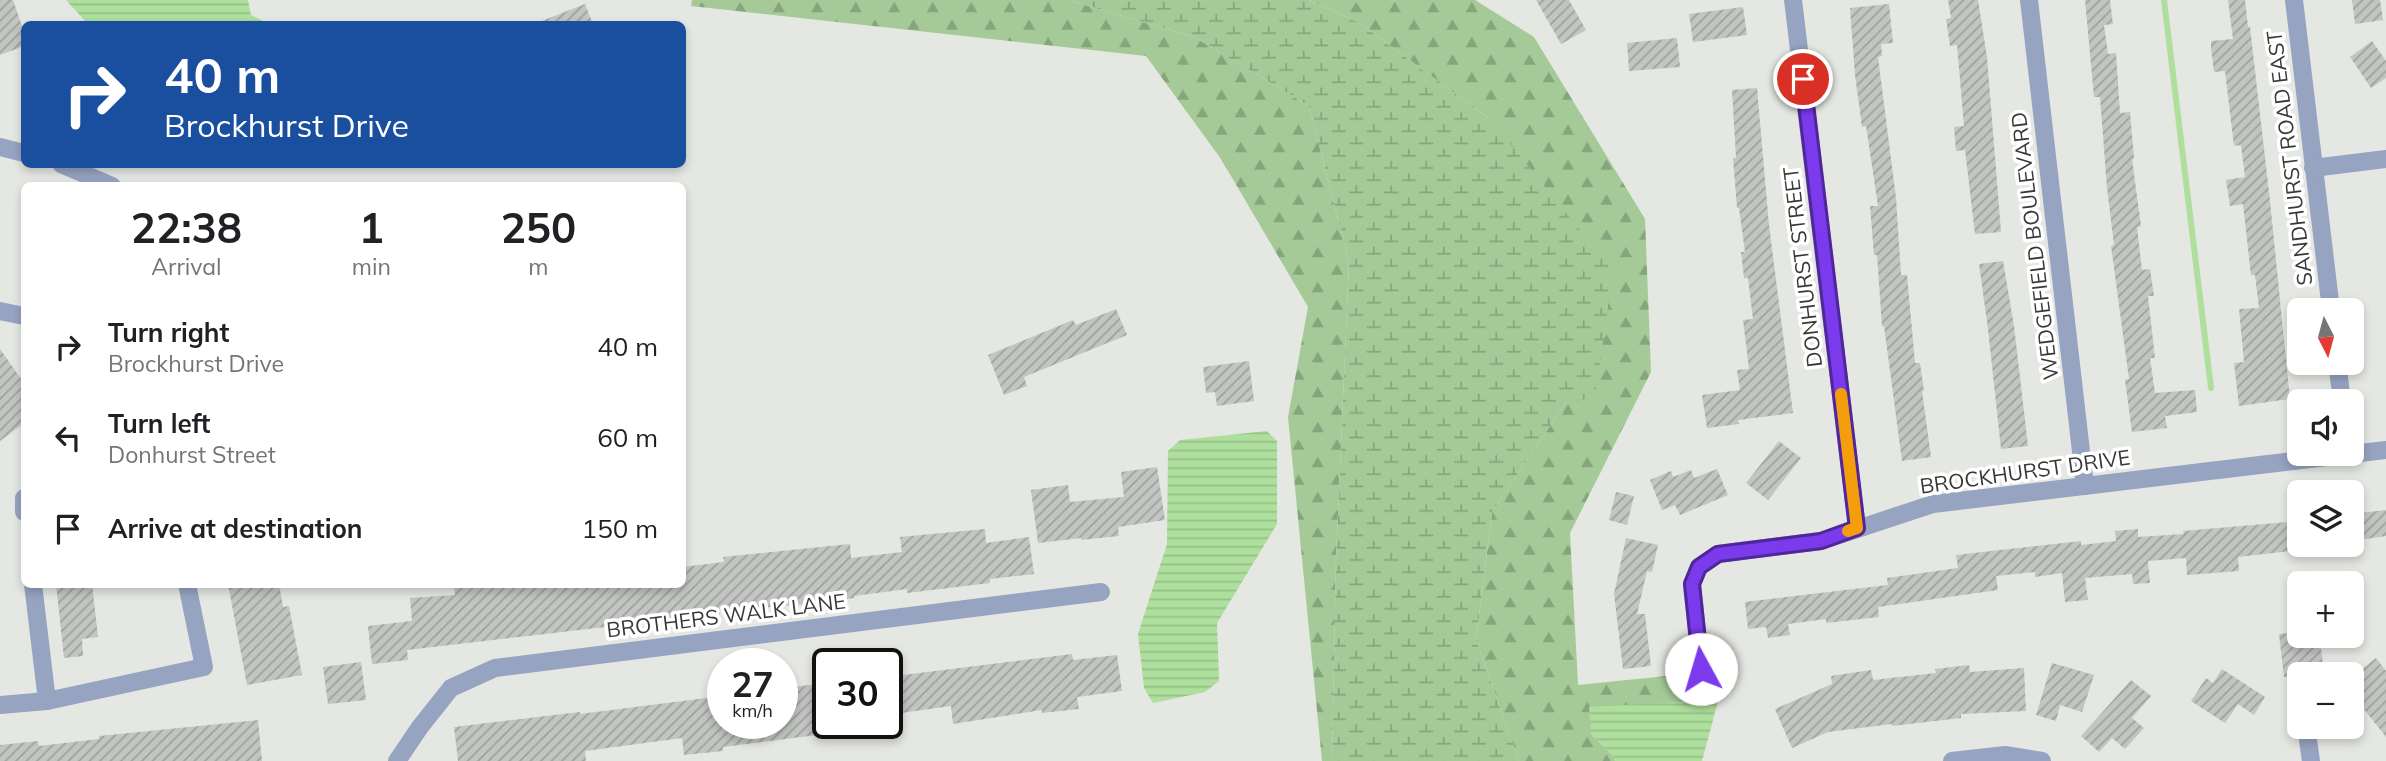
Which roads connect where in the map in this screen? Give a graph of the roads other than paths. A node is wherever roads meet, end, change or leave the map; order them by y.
1 (1793, 0) edge
2 (2029, 0) edge
3 (2294, 0) edge
4 (0, 147) edge
5 (21, 152) edge
6 (2386, 159) edge
7 (70, 168) edge
8 (2313, 168) junction
9 (103, 182) edge
10 (2329, 298) edge
11 (0, 312) edge
12 (21, 316) edge
13 (2386, 450) edge
14 (2364, 452) edge
15 (2287, 461) edge
16 (2085, 486) junction
17 (1857, 528) junction
18 (33, 588) edge
19 (188, 588) edge
20 (1101, 592) dead end
21 (1701, 669) dead end
22 (47, 701) junction
23 (0, 705) edge
24 (2308, 739) edge
25 (397, 761) edge
26 (1952, 761) edge
27 (2042, 761) edge
28 (2311, 761) edge

1 - 17 street, DONHURST STREET
2 - 16 street, WEDGEFIELD BOULEVARD
3 - 8 street, SANDHURST ROAD EAST
4 - 5 street
6 - 8 street
7 - 9 street
8 - 10 street, SANDHURST ROAD EAST
11 - 12 street
13 - 14 street, BROCKHURST DRIVE
15 - 16 street, BROCKHURST DRIVE
16 - 17 street, BROCKHURST DRIVE
17 - 21 street, BROCKHURST DRIVE
18 - 22 street
19 - 22 street
20 - 25 street, BROTHERS WALK LANE
22 - 23 street
24 - 28 street
26 - 27 street

